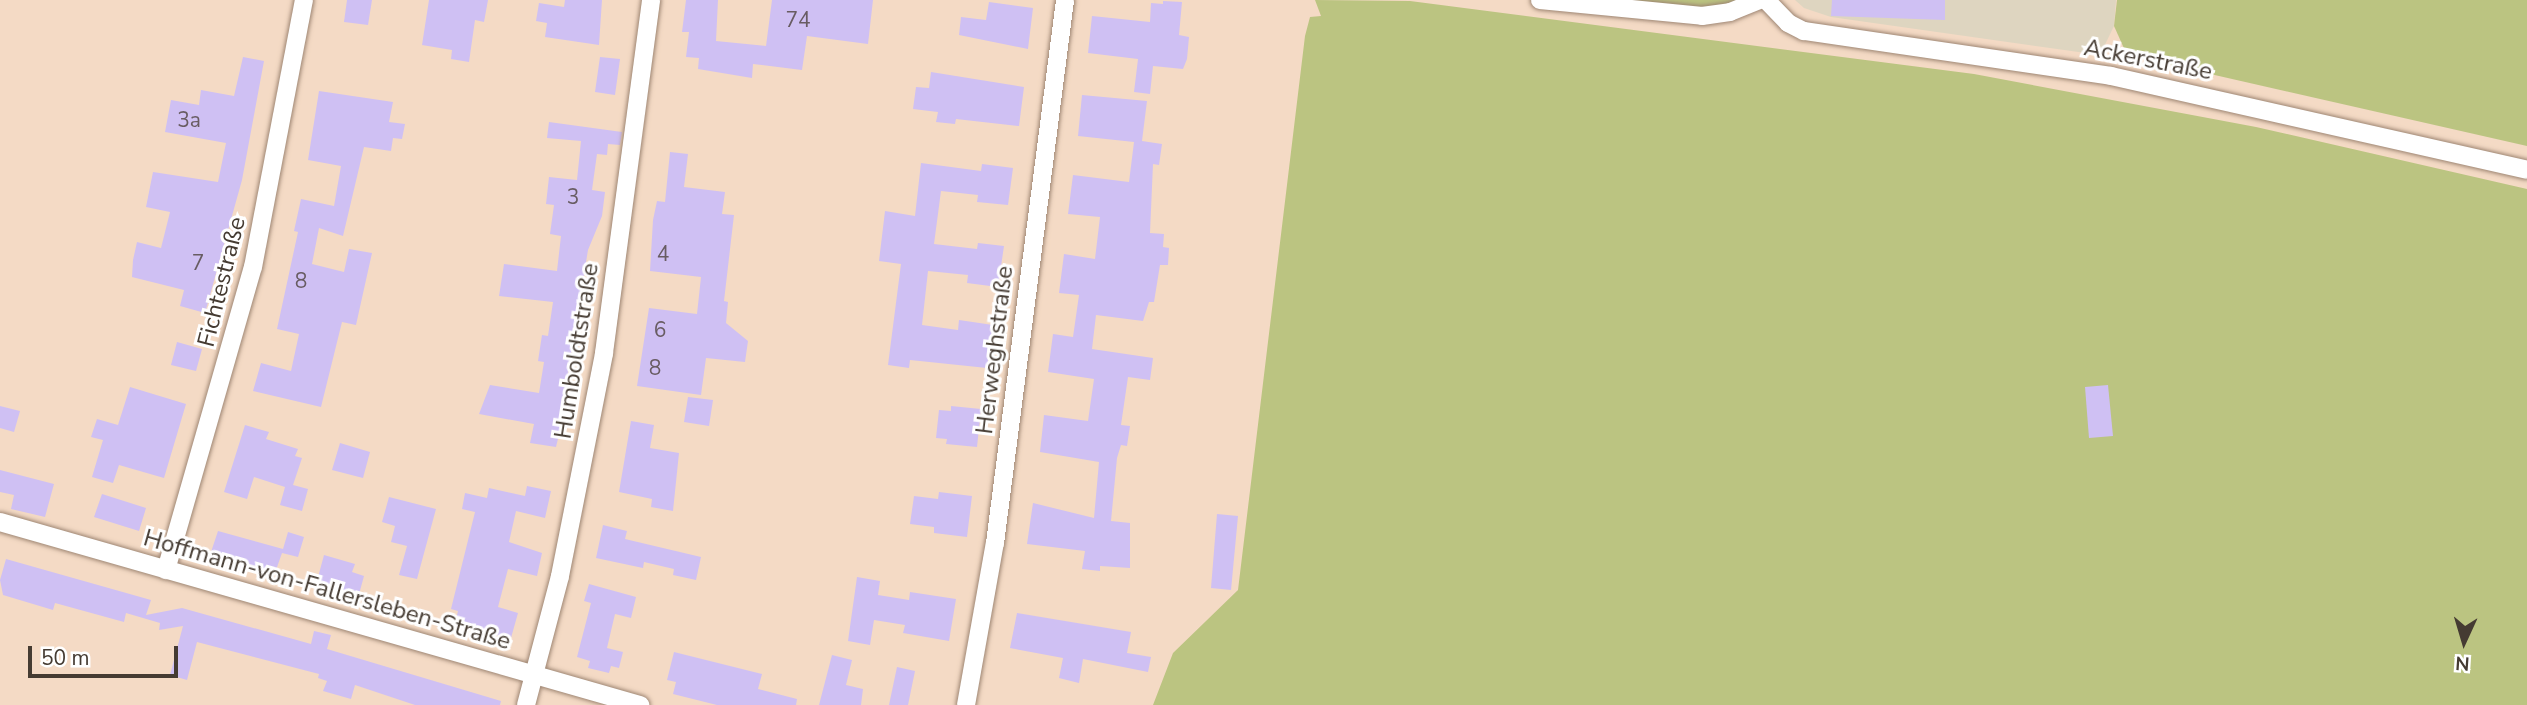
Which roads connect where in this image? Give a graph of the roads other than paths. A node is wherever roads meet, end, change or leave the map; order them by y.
1 (304, 0) edge
2 (651, 0) edge
3 (1065, 0) edge
4 (1540, 0) edge
5 (1760, 0) edge
6 (1766, 0) edge
7 (2527, 170) edge
8 (0, 522) edge
9 (166, 570) junction
10 (534, 676) junction
11 (526, 705) edge
12 (640, 705) edge
13 (966, 705) edge

1 - 9 street, Fichtestraße
2 - 10 street, Humboldtstraße
3 - 13 street, Herweghstraße
4 - 5 street
6 - 7 street, Ackerstraße
8 - 9 street, Hoffmann-von-Fallersleben-Straße
9 - 10 street, Hoffmann-von-Fallersleben-Straße
10 - 11 street, Humboldtstraße
10 - 12 street, Hoffmann-von-Fallersleben-Straße

